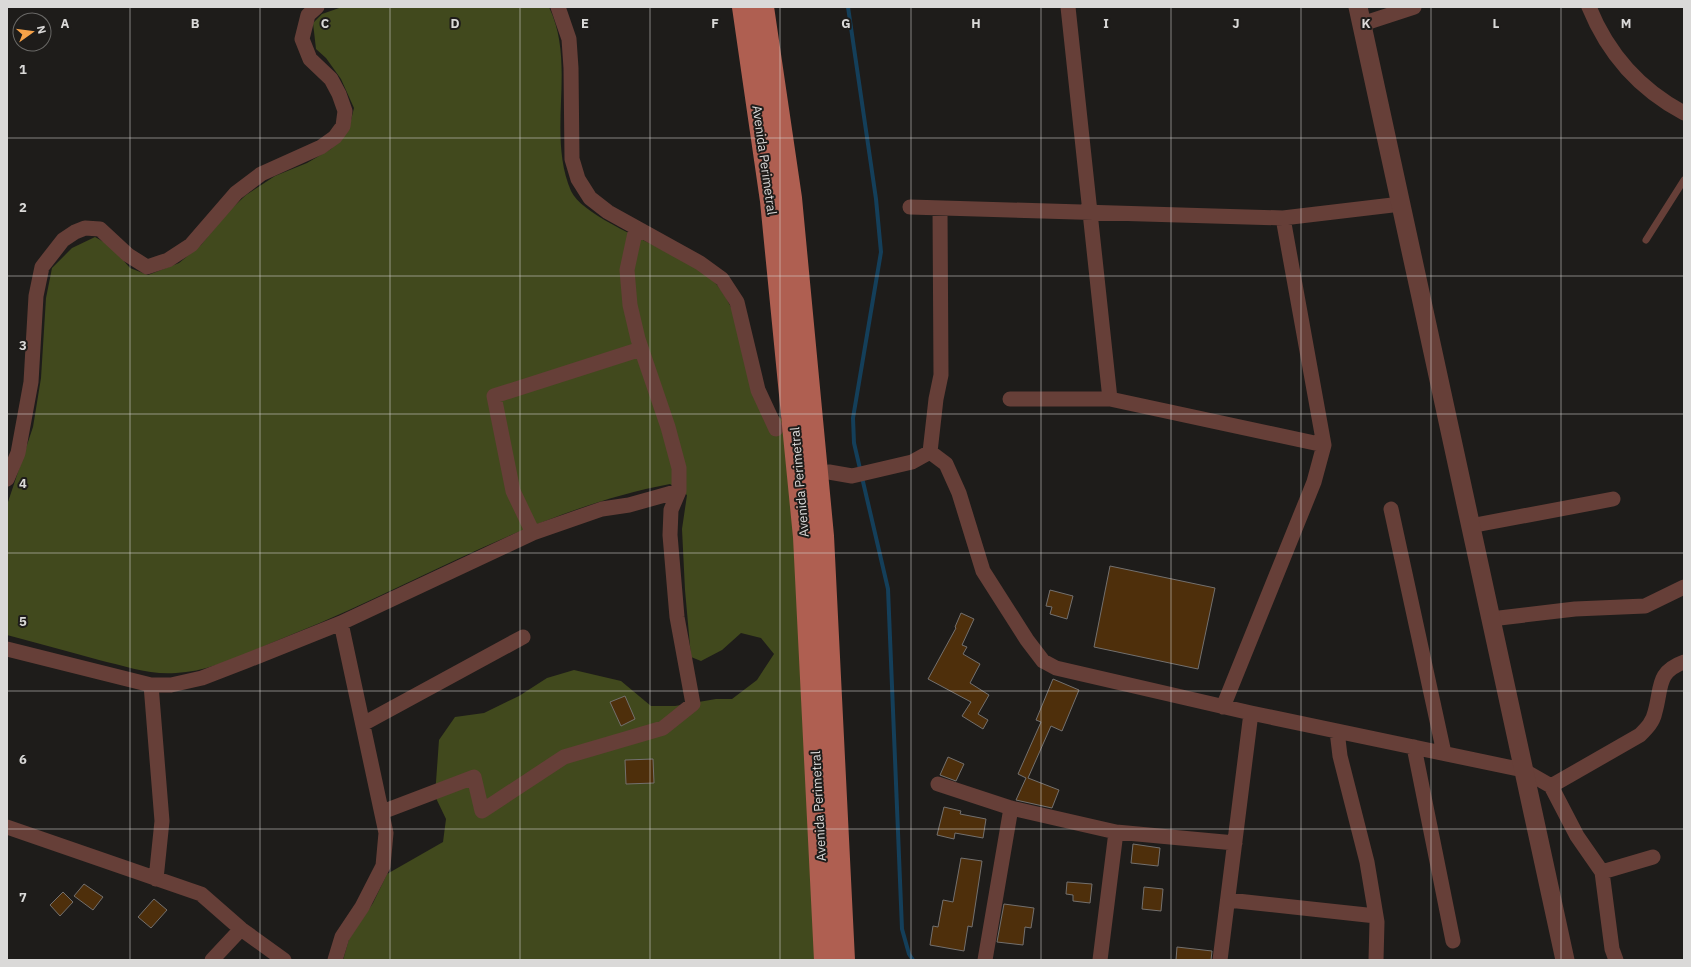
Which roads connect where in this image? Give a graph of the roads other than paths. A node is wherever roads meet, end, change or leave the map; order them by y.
1 (317, 7) edge
2 (558, 7) edge
3 (743, 7) edge
4 (763, 7) edge
5 (1068, 7) edge
6 (1414, 7) edge
7 (1589, 7) edge
8 (1360, 16) edge
9 (1684, 113) edge
10 (1684, 180) edge
11 (1401, 204) junction
12 (910, 207) dead end
13 (940, 208) junction
14 (1091, 212) junction
15 (1283, 218) junction
16 (636, 228) junction
17 (1646, 240) dead end
18 (641, 349) junction
19 (1010, 399) dead end
20 (1110, 399) junction
21 (776, 429) dead end
22 (1324, 445) junction
23 (930, 452) junction
24 (829, 472) dead end
25 (7, 479) edge
26 (679, 491) junction
27 (1613, 499) dead end
28 (1391, 509) dead end
29 (1470, 526) junction
30 (533, 533) junction
31 (1684, 587) edge
32 (1491, 619) junction
33 (341, 623) junction
34 (523, 637) dead end
35 (7, 649) edge
36 (1684, 662) edge
37 (151, 685) junction
38 (1223, 707) junction
39 (1251, 713) junction
40 (363, 724) junction
41 (1337, 731) junction
42 (1414, 747) junction
43 (1444, 754) junction
44 (1523, 770) junction
45 (938, 784) dead end
46 (1551, 786) junction
47 (1011, 808) junction
48 (382, 812) junction
49 (7, 827) edge
50 (1116, 832) junction
51 (1235, 843) junction
52 (1653, 857) dead end
53 (1602, 872) junction
54 (156, 879) junction
55 (1228, 900) junction
56 (1376, 916) junction
57 (240, 929) junction
58 (1453, 941) dead end
59 (212, 960) edge
60 (284, 960) edge
61 (335, 960) edge
62 (825, 960) edge
63 (844, 960) edge
64 (985, 960) edge
65 (1100, 960) edge
66 (1220, 960) edge
67 (1376, 960) edge
68 (1565, 960) edge
69 (1616, 960) edge

1 - 25 street
2 - 16 street
3 - 62 main road, Avenida Perimetral
4 - 63 main road, Avenida Perimetral
5 - 14 street
6 - 8 street
7 - 9 street
8 - 11 street
10 - 17 lane
11 - 15 street
11 - 29 street
12 - 13 street
13 - 14 street
13 - 23 street
14 - 15 street
14 - 20 street
15 - 22 street
16 - 18 street
16 - 21 street
18 - 26 street
18 - 30 street
19 - 20 street
20 - 22 street
22 - 38 street
23 - 24 street
23 - 38 street
26 - 30 street
26 - 48 street
27 - 29 street
28 - 43 street
29 - 32 street
30 - 33 street
31 - 32 street
32 - 44 street
33 - 37 street
33 - 40 street
34 - 40 street
35 - 37 street
36 - 46 street
37 - 54 street
38 - 39 street
39 - 41 street
39 - 51 street
40 - 48 street
41 - 42 street
41 - 56 street
42 - 43 street
42 - 58 street
43 - 44 street
44 - 46 street
44 - 68 street
45 - 47 street
46 - 53 street
47 - 50 street
47 - 64 street
48 - 61 street
49 - 54 street
50 - 51 street
50 - 65 street
51 - 55 street
52 - 53 street
53 - 69 street
54 - 57 street
55 - 56 street
55 - 66 street
56 - 67 street
57 - 59 street
57 - 60 street

